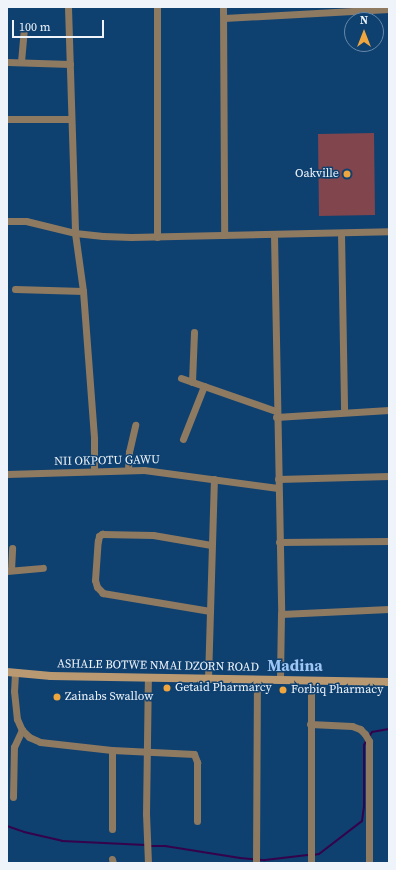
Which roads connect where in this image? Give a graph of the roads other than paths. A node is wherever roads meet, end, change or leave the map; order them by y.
1 (68, 7) edge
2 (157, 7) edge
3 (223, 7) edge
4 (389, 9) edge
5 (224, 18) junction
6 (24, 30) dead end
7 (7, 62) edge
8 (21, 62) junction
9 (70, 64) junction
10 (7, 119) edge
11 (70, 119) junction
12 (7, 221) edge
13 (389, 231) edge
14 (75, 233) junction
15 (341, 233) junction
16 (274, 234) junction
17 (224, 235) junction
18 (157, 237) junction
19 (15, 288) dead end
20 (83, 290) junction
21 (194, 332) dead end
22 (181, 378) dead end
23 (192, 382) junction
24 (204, 386) junction
25 (389, 410) edge
26 (344, 412) junction
27 (276, 414) junction
28 (136, 425) dead end
29 (183, 439) dead end
30 (128, 470) junction
31 (94, 471) junction
32 (7, 474) edge
33 (389, 476) edge
34 (214, 479) junction
35 (278, 479) junction
36 (278, 488) junction
37 (389, 540) edge
38 (279, 542) junction
39 (211, 545) junction
40 (12, 548) dead end
41 (43, 568) dead end
42 (9, 571) edge
43 (389, 609) edge
44 (210, 611) junction
45 (281, 614) junction
46 (13, 675) edge
47 (148, 678) junction
48 (208, 679) junction
49 (257, 679) junction
50 (280, 680) junction
51 (311, 681) junction
52 (389, 682) edge
53 (10, 692) edge
54 (310, 724) junction
55 (22, 730) junction
56 (112, 750) junction
57 (148, 752) junction
58 (13, 797) dead end
59 (197, 821) dead end
60 (112, 829) dead end
61 (256, 860) edge
62 (311, 860) edge
63 (148, 863) edge
64 (369, 863) edge

1 - 9 street
2 - 18 street
3 - 5 street
4 - 5 street
5 - 17 street
6 - 8 street
7 - 8 street
8 - 9 street
9 - 11 street
10 - 11 street
11 - 14 street
12 - 14 street
13 - 15 street
14 - 18 street
14 - 20 street
15 - 16 street
15 - 26 street
16 - 17 street
16 - 27 street
17 - 18 street
19 - 20 street
20 - 31 street
21 - 23 street
22 - 23 street
23 - 24 street
24 - 27 street
24 - 29 street
25 - 26 street
26 - 27 street
27 - 35 street
28 - 30 street
30 - 31 street, NII OKPOTU GAWU
30 - 34 street, NII OKPOTU GAWU
31 - 32 street, NII OKPOTU GAWU
33 - 35 street
34 - 36 street, NII OKPOTU GAWU
34 - 39 street
35 - 36 street
36 - 38 street
37 - 38 street
38 - 45 street
39 - 44 street
39 - 44 street
40 - 42 street
41 - 42 street
43 - 45 street
44 - 48 street
45 - 50 street
46 - 47 main road, ASHALE BOTWE NMAI DZORN ROAD
46 - 53 street
47 - 48 main road, ASHALE BOTWE NMAI DZORN ROAD
47 - 57 street
48 - 49 main road, ASHALE BOTWE NMAI DZORN ROAD
49 - 50 main road, ASHALE BOTWE NMAI DZORN ROAD
49 - 61 street
50 - 51 main road, ASHALE BOTWE NMAI DZORN ROAD
51 - 52 main road, ASHALE BOTWE NMAI DZORN ROAD
51 - 54 street
53 - 55 street
54 - 62 street
54 - 64 street
55 - 56 street
55 - 58 street
56 - 57 street
56 - 60 street
57 - 59 street
57 - 63 street

